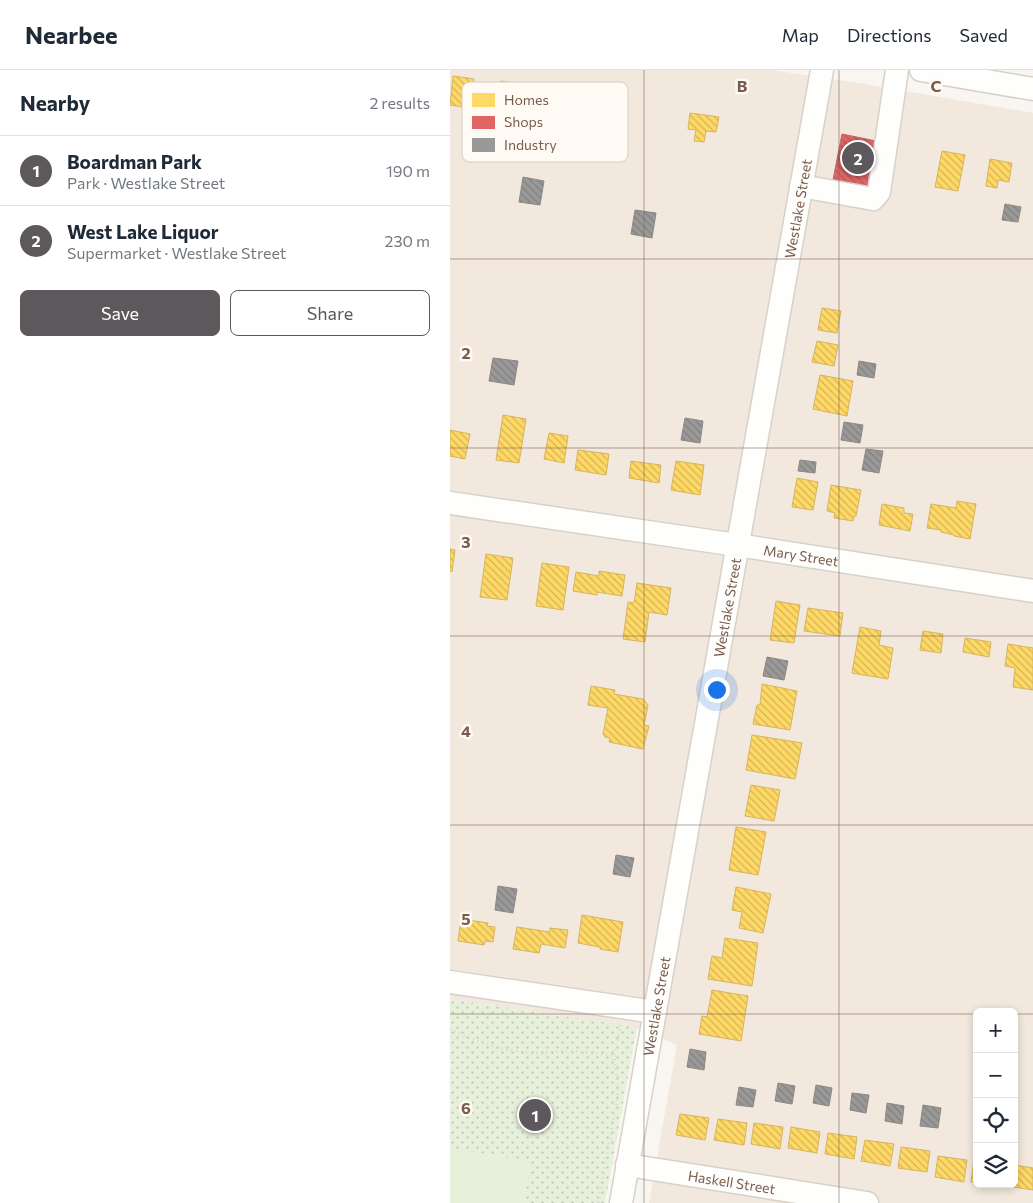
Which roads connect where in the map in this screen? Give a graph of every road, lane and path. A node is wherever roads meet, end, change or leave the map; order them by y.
1 (822, 70) edge
2 (897, 70) edge
3 (921, 70) edge
4 (1033, 89) edge
5 (801, 186) junction
6 (450, 503) edge
7 (738, 544) junction
8 (1033, 592) edge
9 (450, 982) edge
10 (624, 1008) junction
11 (655, 1012) junction
12 (450, 1029) edge
13 (614, 1055) junction
14 (627, 1166) junction
15 (598, 1203) edge
16 (621, 1203) edge
17 (867, 1203) edge

1 - 5 street, Westlake Street
2 - 5 street
3 - 4 street
5 - 7 street, Westlake Street
6 - 7 street, Mary Street
7 - 8 street, Mary Street
7 - 11 street, Westlake Street
9 - 10 street
10 - 11 street
10 - 13 path
11 - 14 street, Westlake Street
12 - 13 path
13 - 15 path
14 - 16 street, Westlake Street
14 - 17 street, Haskell Street

